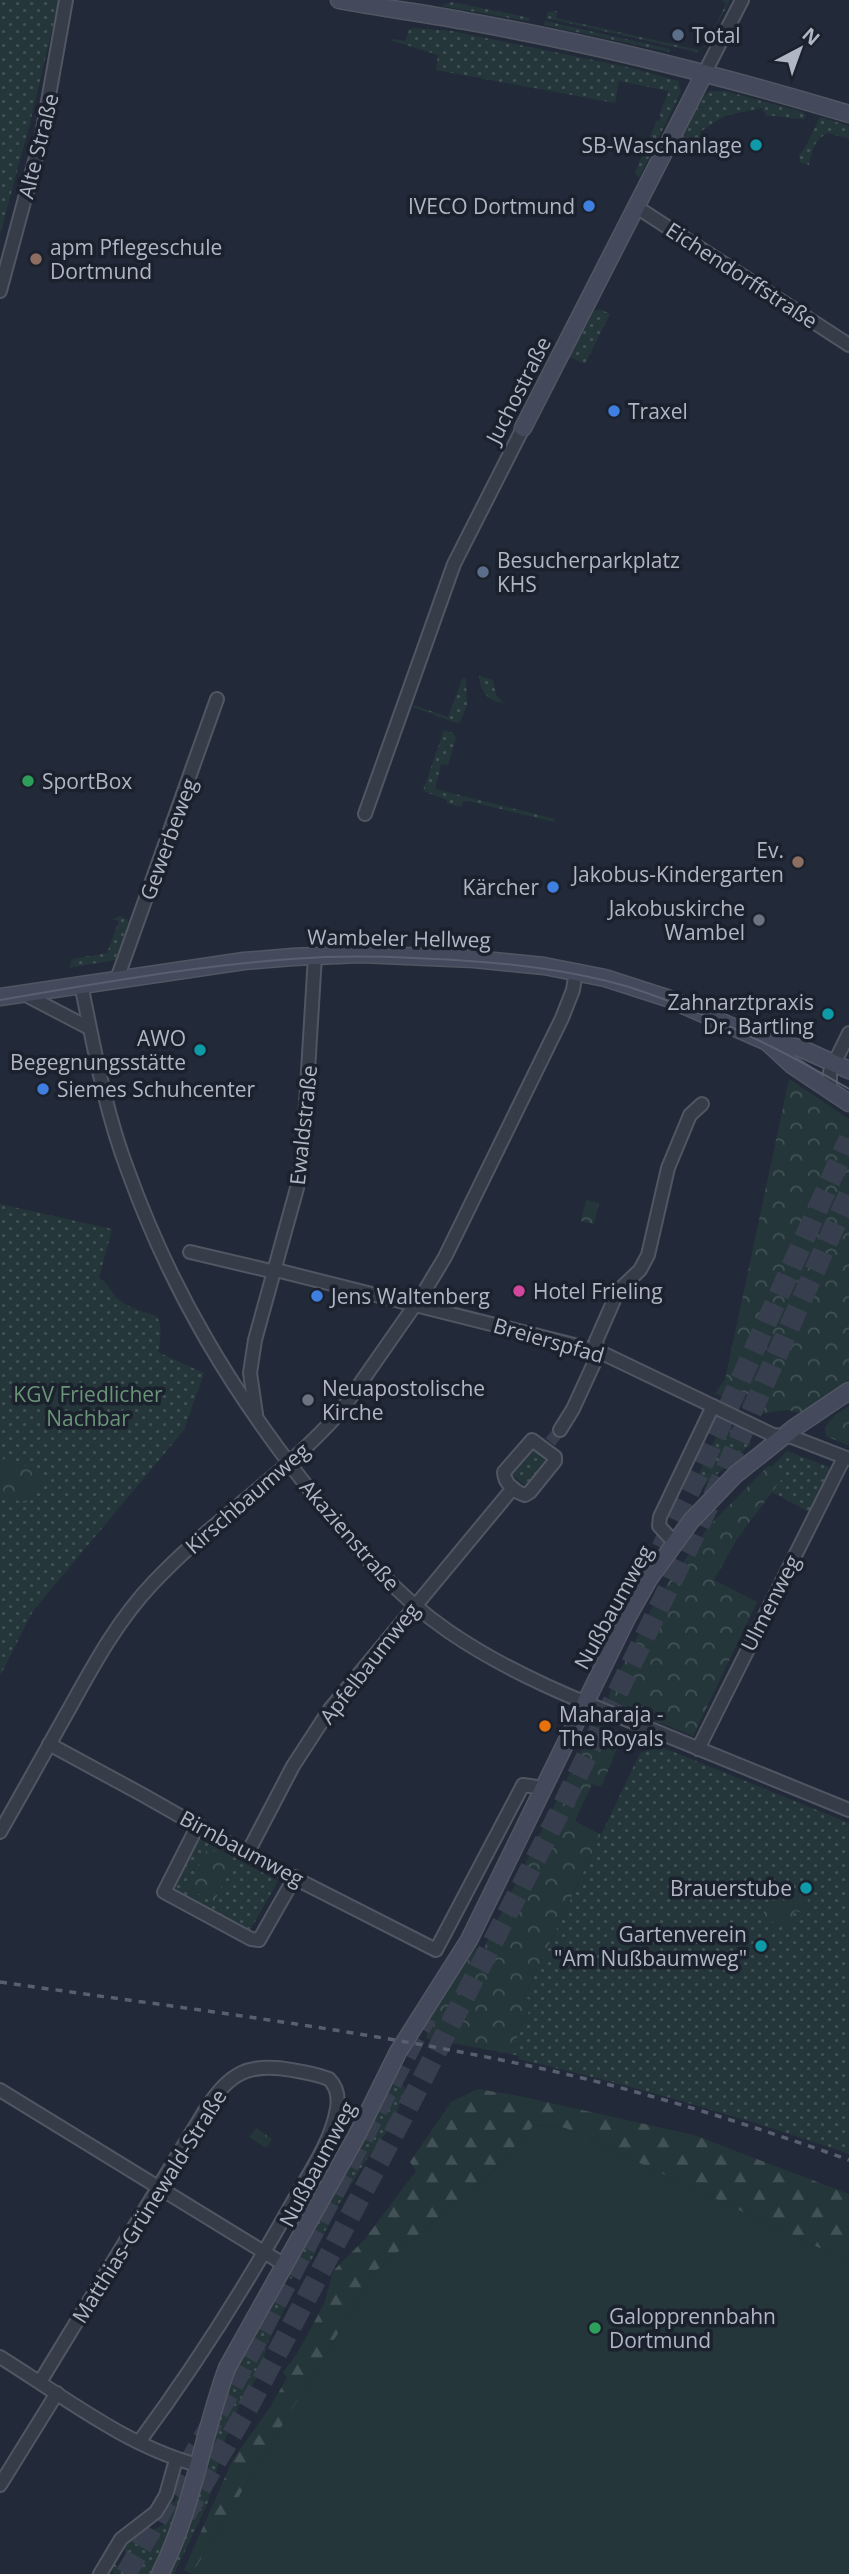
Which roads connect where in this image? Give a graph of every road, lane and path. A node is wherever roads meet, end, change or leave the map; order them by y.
1 (66, 0) edge
2 (339, 0) edge
3 (742, 0) edge
4 (704, 74) junction
5 (849, 114) edge
6 (635, 206) junction
7 (0, 291) edge
8 (849, 345) edge
9 (523, 428) joint
10 (217, 699) dead end
11 (365, 814) dead end
12 (315, 956) junction
13 (576, 971) junction
14 (117, 979) junction
15 (81, 984) junction
16 (22, 993) junction
17 (0, 996) edge
18 (89, 1028) junction
19 (849, 1033) edge
20 (765, 1041) junction
21 (842, 1066) edge
22 (830, 1089) junction
23 (849, 1103) edge
24 (702, 1104) dead end
25 (190, 1252) dead end
26 (276, 1271) junction
27 (415, 1305) junction
28 (598, 1351) junction
29 (250, 1373) junction
30 (227, 1377) junction
31 (849, 1391) edge
32 (713, 1406) junction
33 (258, 1421) junction
34 (560, 1430) tunnel mouth
35 (781, 1437) junction
36 (846, 1458) edge
37 (289, 1463) junction
38 (513, 1488) junction
39 (674, 1542) junction
40 (414, 1605) junction
41 (586, 1703) junction
42 (49, 1744) junction
43 (698, 1749) junction
44 (544, 1788) junction
45 (849, 1810) edge
46 (198, 1825) junction
47 (0, 1832) edge
48 (247, 1854) junction
49 (295, 1877) junction
50 (325, 2077) joint
51 (0, 2090) edge
52 (159, 2186) junction
53 (265, 2252) junction
54 (285, 2265) junction
55 (0, 2357) edge
56 (40, 2382) junction
57 (57, 2393) junction
58 (139, 2442) junction
59 (176, 2460) junction
60 (198, 2465) junction
61 (0, 2485) edge
62 (100, 2574) edge
63 (160, 2574) edge

1 - 7 street, Alte Straße
2 - 4 street
3 - 4 street, Juchostraße
4 - 5 street
4 - 6 street, Juchostraße
6 - 8 street, Eichendorffstraße
6 - 9 street, Juchostraße
9 - 11 street, Juchostraße
10 - 14 street, Gewerbeweg
12 - 13 street, Wambeler Hellweg
12 - 14 street, Wambeler Hellweg
12 - 26 street, Ewaldstraße
13 - 20 street, Wambeler Hellweg
13 - 27 street, Kirschbaumweg
14 - 15 street, Wambeler Hellweg
15 - 16 street, Wambeler Hellweg
15 - 18 street, Akazienstraße
16 - 17 street, Wambeler Hellweg
16 - 18 street
18 - 30 street, Akazienstraße
19 - 21 street
20 - 21 street, Wambeler Hellweg
20 - 22 street, Wambeler Hellweg
21 - 22 street
22 - 23 street, Wambeler Hellweg
24 - 28 street
25 - 26 street, Breierspfad
26 - 27 street, Breierspfad
26 - 29 street, Ewaldstraße
27 - 28 street, Breierspfad
27 - 37 street, Kirschbaumweg
28 - 32 street, Breierspfad
28 - 34 street
29 - 30 street
29 - 33 street, Ewaldstraße
30 - 33 street, Akazienstraße
31 - 35 street, Nußbaumweg
32 - 35 street, Breierspfad
32 - 39 street
33 - 37 street, Akazienstraße
35 - 36 street, Breierspfad
35 - 39 street, Nußbaumweg
36 - 43 street, Ulmenweg
37 - 40 street, Akazienstraße
37 - 42 street, Kirschbaumweg
38 - 38 street
38 - 40 street, Apfelbaumweg
39 - 41 street, Nußbaumweg
40 - 41 street, Akazienstraße
40 - 48 street, Apfelbaumweg
41 - 43 street, Akazienstraße
41 - 44 street, Nußbaumweg
42 - 46 street, Birnbaumweg
42 - 47 street, Kirschbaumweg
43 - 45 street, Akazienstraße
44 - 49 street, Birnbaumweg
44 - 54 street, Nußbaumweg
46 - 48 street, Birnbaumweg
46 - 49 street
48 - 49 street, Birnbaumweg
50 - 52 street, Matthias-Grünewald-Straße
50 - 53 street, Nußbaumweg
51 - 52 street
52 - 53 street
52 - 56 street, Matthias-Grünewald-Straße
53 - 54 street
53 - 58 street, Nußbaumweg
54 - 60 street, Nußbaumweg
55 - 56 street
56 - 57 street
57 - 58 street
57 - 61 street
58 - 59 street
59 - 60 street
59 - 62 street
60 - 63 street, Nußbaumweg

